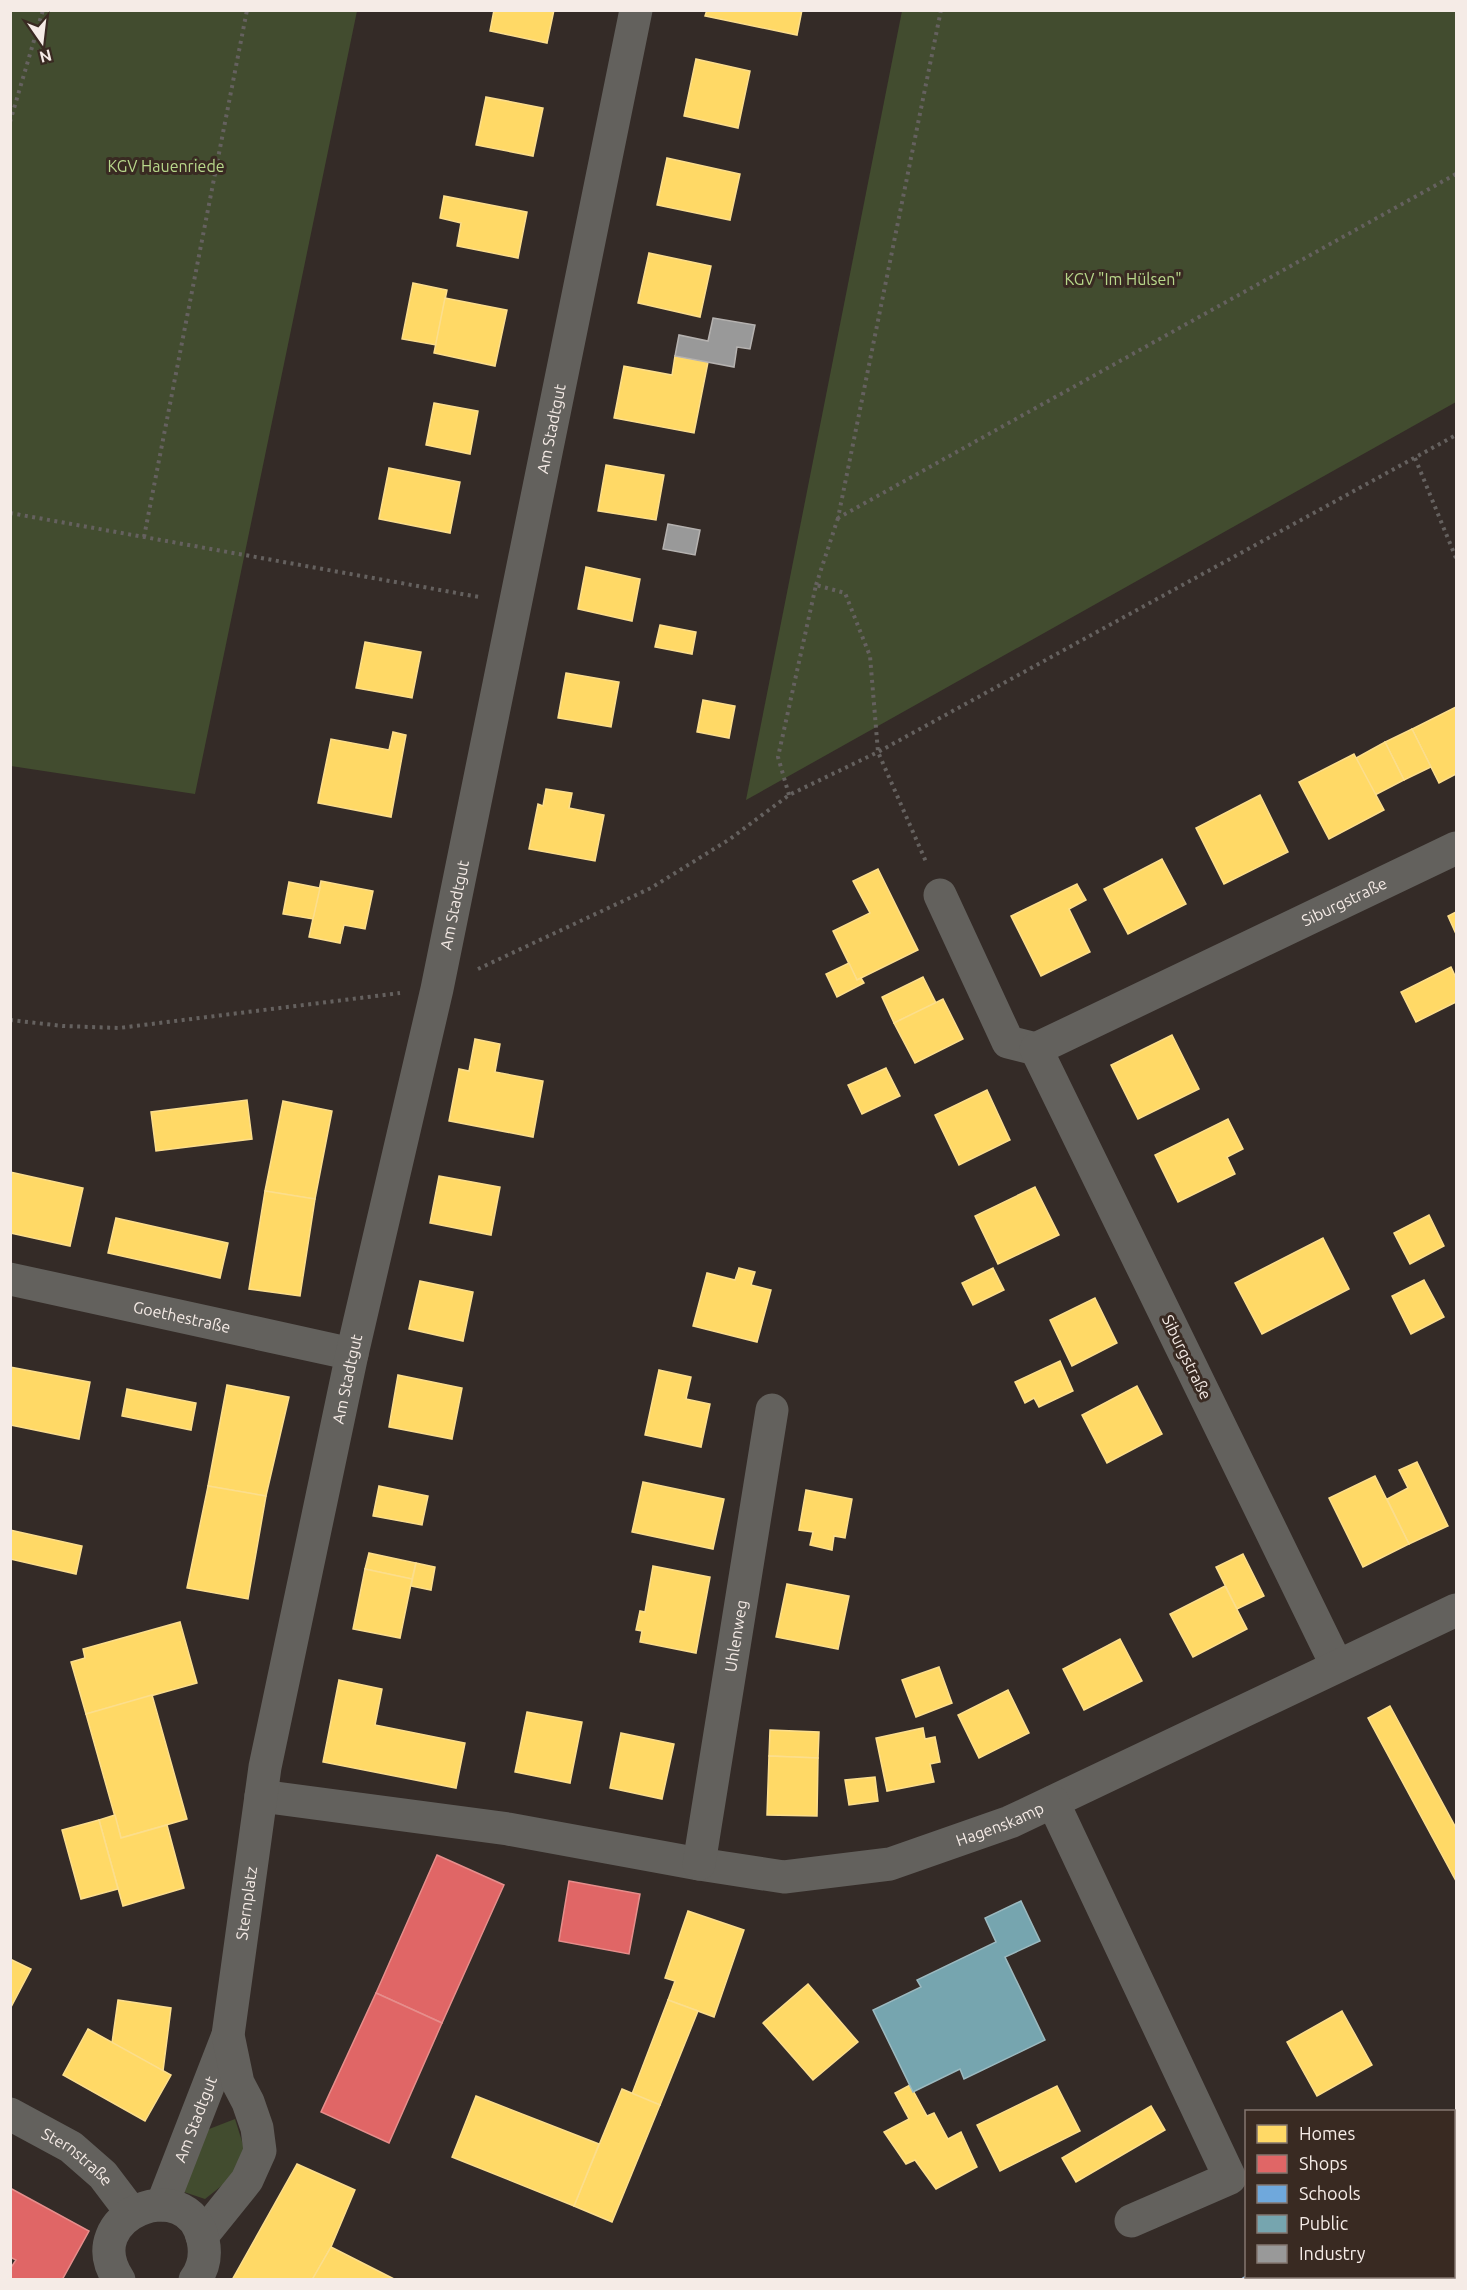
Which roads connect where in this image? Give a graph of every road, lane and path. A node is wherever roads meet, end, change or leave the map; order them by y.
1 (43, 10) edge
2 (248, 10) edge
3 (636, 10) edge
4 (941, 10) edge
5 (10, 122) edge
6 (1456, 174) edge
7 (1456, 435) edge
8 (1415, 458) junction
9 (10, 513) edge
10 (838, 518) junction
11 (144, 537) junction
12 (1456, 558) edge
13 (816, 585) junction
14 (514, 603) junction
15 (878, 752) junction
16 (789, 795) junction
17 (1456, 848) edge
18 (940, 895) joint
19 (437, 989) junction
20 (10, 1020) edge
21 (1036, 1048) junction
22 (10, 1279) edge
23 (352, 1354) junction
24 (771, 1410) dead end
25 (1456, 1610) edge
26 (1337, 1666) junction
27 (261, 1796) junction
28 (1053, 1802) junction
29 (699, 1864) junction
30 (228, 2035) junction
31 (10, 2114) edge
32 (146, 2209) junction
33 (1131, 2221) dead end
34 (202, 2236) junction
35 (119, 2280) edge
36 (195, 2280) edge

1 - 5 path
2 - 11 path
3 - 14 street, Am Stadtgut
4 - 10 path
6 - 10 path
7 - 8 path
8 - 12 path
8 - 15 path
9 - 11 path
10 - 13 path
11 - 14 path
13 - 15 path
13 - 16 path
14 - 19 street, Am Stadtgut
15 - 16 path
15 - 18 path
16 - 19 path
17 - 21 street, Siburgstraße
18 - 21 street
19 - 20 path
19 - 23 street, Am Stadtgut
21 - 26 street, Siburgstraße
22 - 23 street, Goethestraße
23 - 27 street, Am Stadtgut
24 - 29 street, Uhlenweg
25 - 26 street, Hagenskamp
26 - 28 street, Hagenskamp
27 - 29 street, Hagenskamp
27 - 30 street, Sternplatz
28 - 29 street, Hagenskamp
28 - 33 street
30 - 32 street, Am Stadtgut
30 - 34 street, Sternplatz
31 - 32 street, Sternstraße
32 - 34 street
32 - 35 street
34 - 36 street

